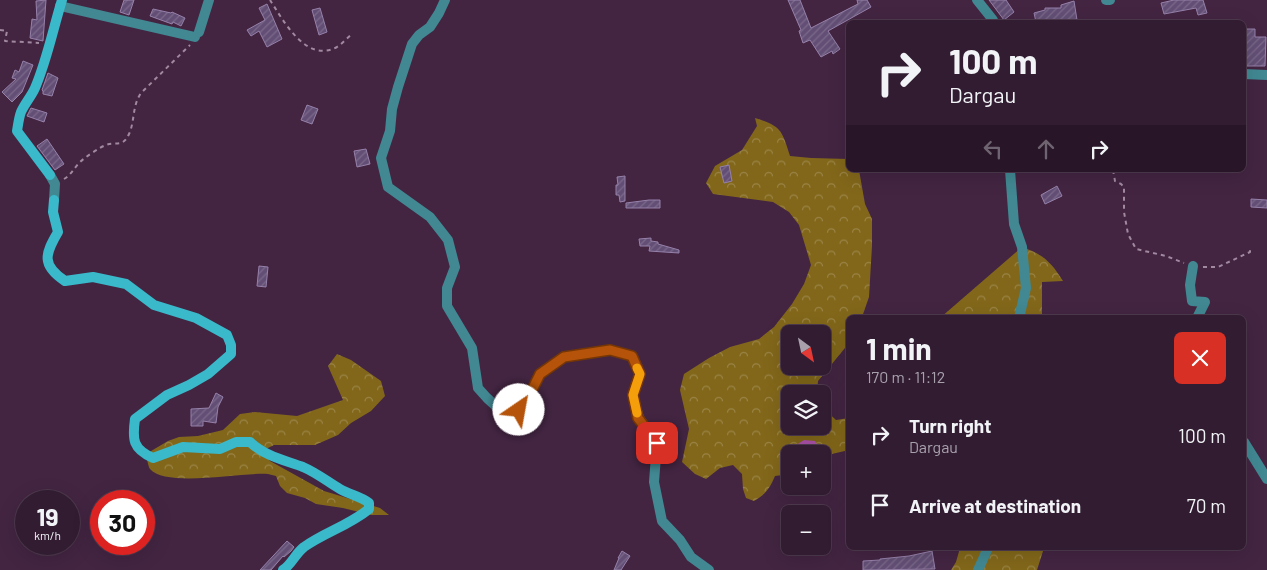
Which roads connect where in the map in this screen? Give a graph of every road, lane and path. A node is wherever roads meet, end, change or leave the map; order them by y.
1 (209, 0) edge
2 (270, 0) edge
3 (445, 0) edge
4 (977, 0) edge
5 (61, 3) edge
6 (993, 20) edge
7 (0, 30) edge
8 (352, 34) dead end
9 (197, 35) junction
10 (50, 43) junction
11 (1246, 74) edge
12 (1267, 75) edge
13 (1010, 172) edge
14 (1113, 172) edge
15 (55, 184) junction
16 (1250, 248) dead end
17 (1169, 255) dead end
18 (1194, 266) junction
19 (1021, 315) edge
20 (1198, 315) edge
21 (1246, 445) edge
22 (1267, 479) edge
23 (987, 550) edge
24 (283, 570) edge
25 (709, 570) edge
26 (978, 570) edge

1 - 9 street
2 - 8 path
3 - 25 street
4 - 6 street
5 - 9 street
5 - 10 street
7 - 10 path
9 - 15 path
10 - 15 street
11 - 12 street
13 - 19 street
14 - 18 path
15 - 24 street
16 - 18 path
17 - 18 path
18 - 20 street
21 - 22 street
23 - 26 street

